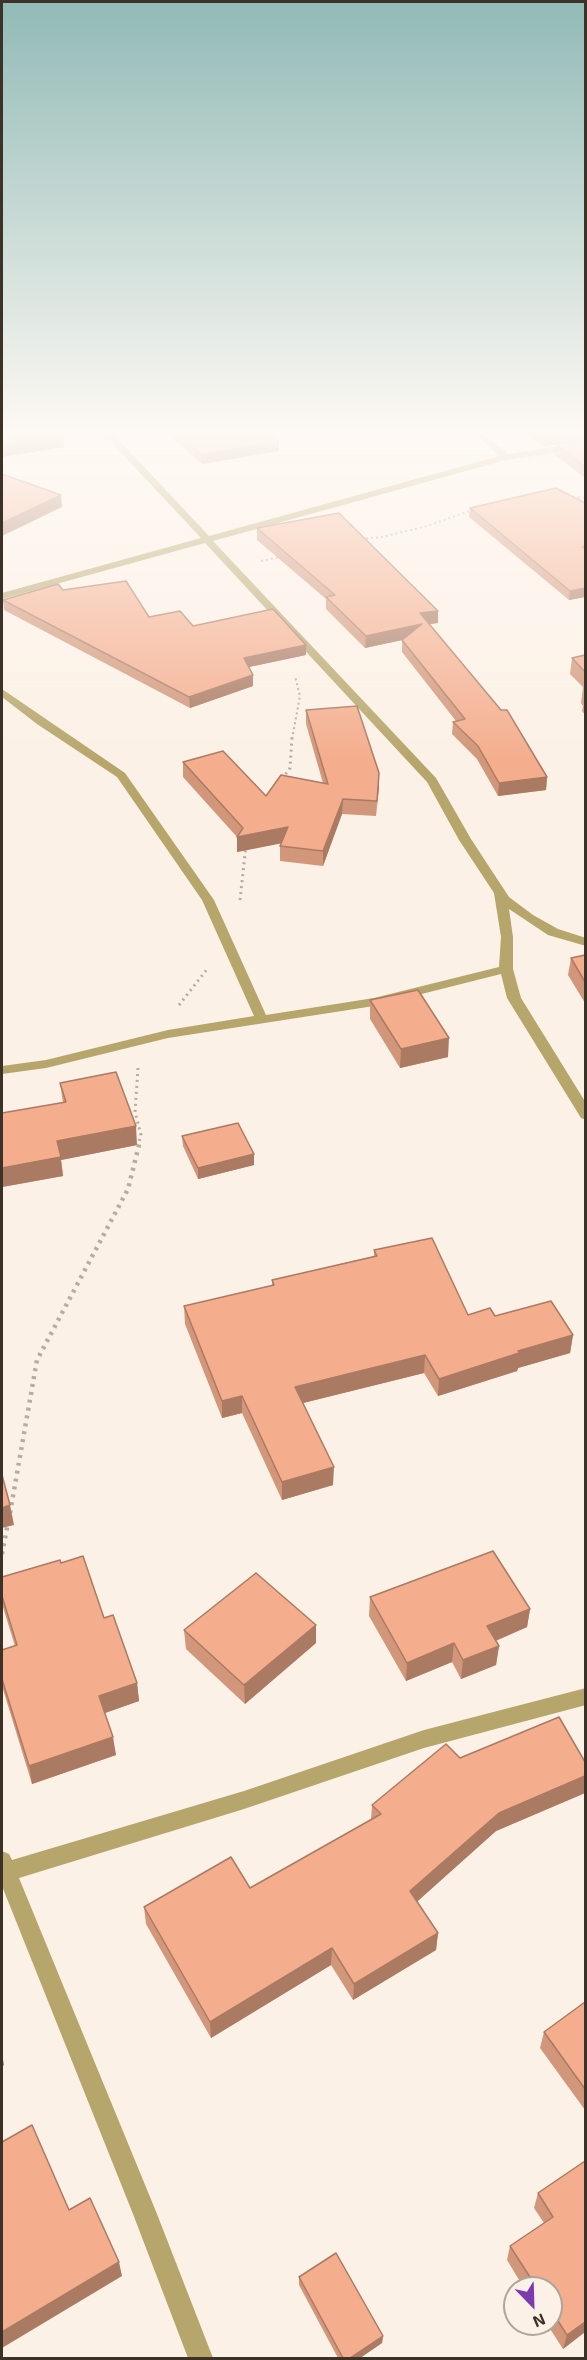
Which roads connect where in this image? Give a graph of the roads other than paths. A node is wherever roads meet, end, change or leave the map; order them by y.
1 (211, 540) edge
2 (208, 541) junction
3 (2, 596) edge
4 (2, 692) edge
5 (500, 890) junction
6 (585, 942) edge
7 (507, 969) junction
8 (261, 1018) junction
9 (2, 1070) edge
10 (585, 1115) edge
11 (585, 1696) edge
12 (3, 1868) edge
13 (200, 2358) edge

1 - 2 street
2 - 3 street
2 - 5 street
4 - 8 street
5 - 6 street
5 - 7 street
7 - 8 street
7 - 10 street
8 - 9 street
11 - 12 street
12 - 13 street

